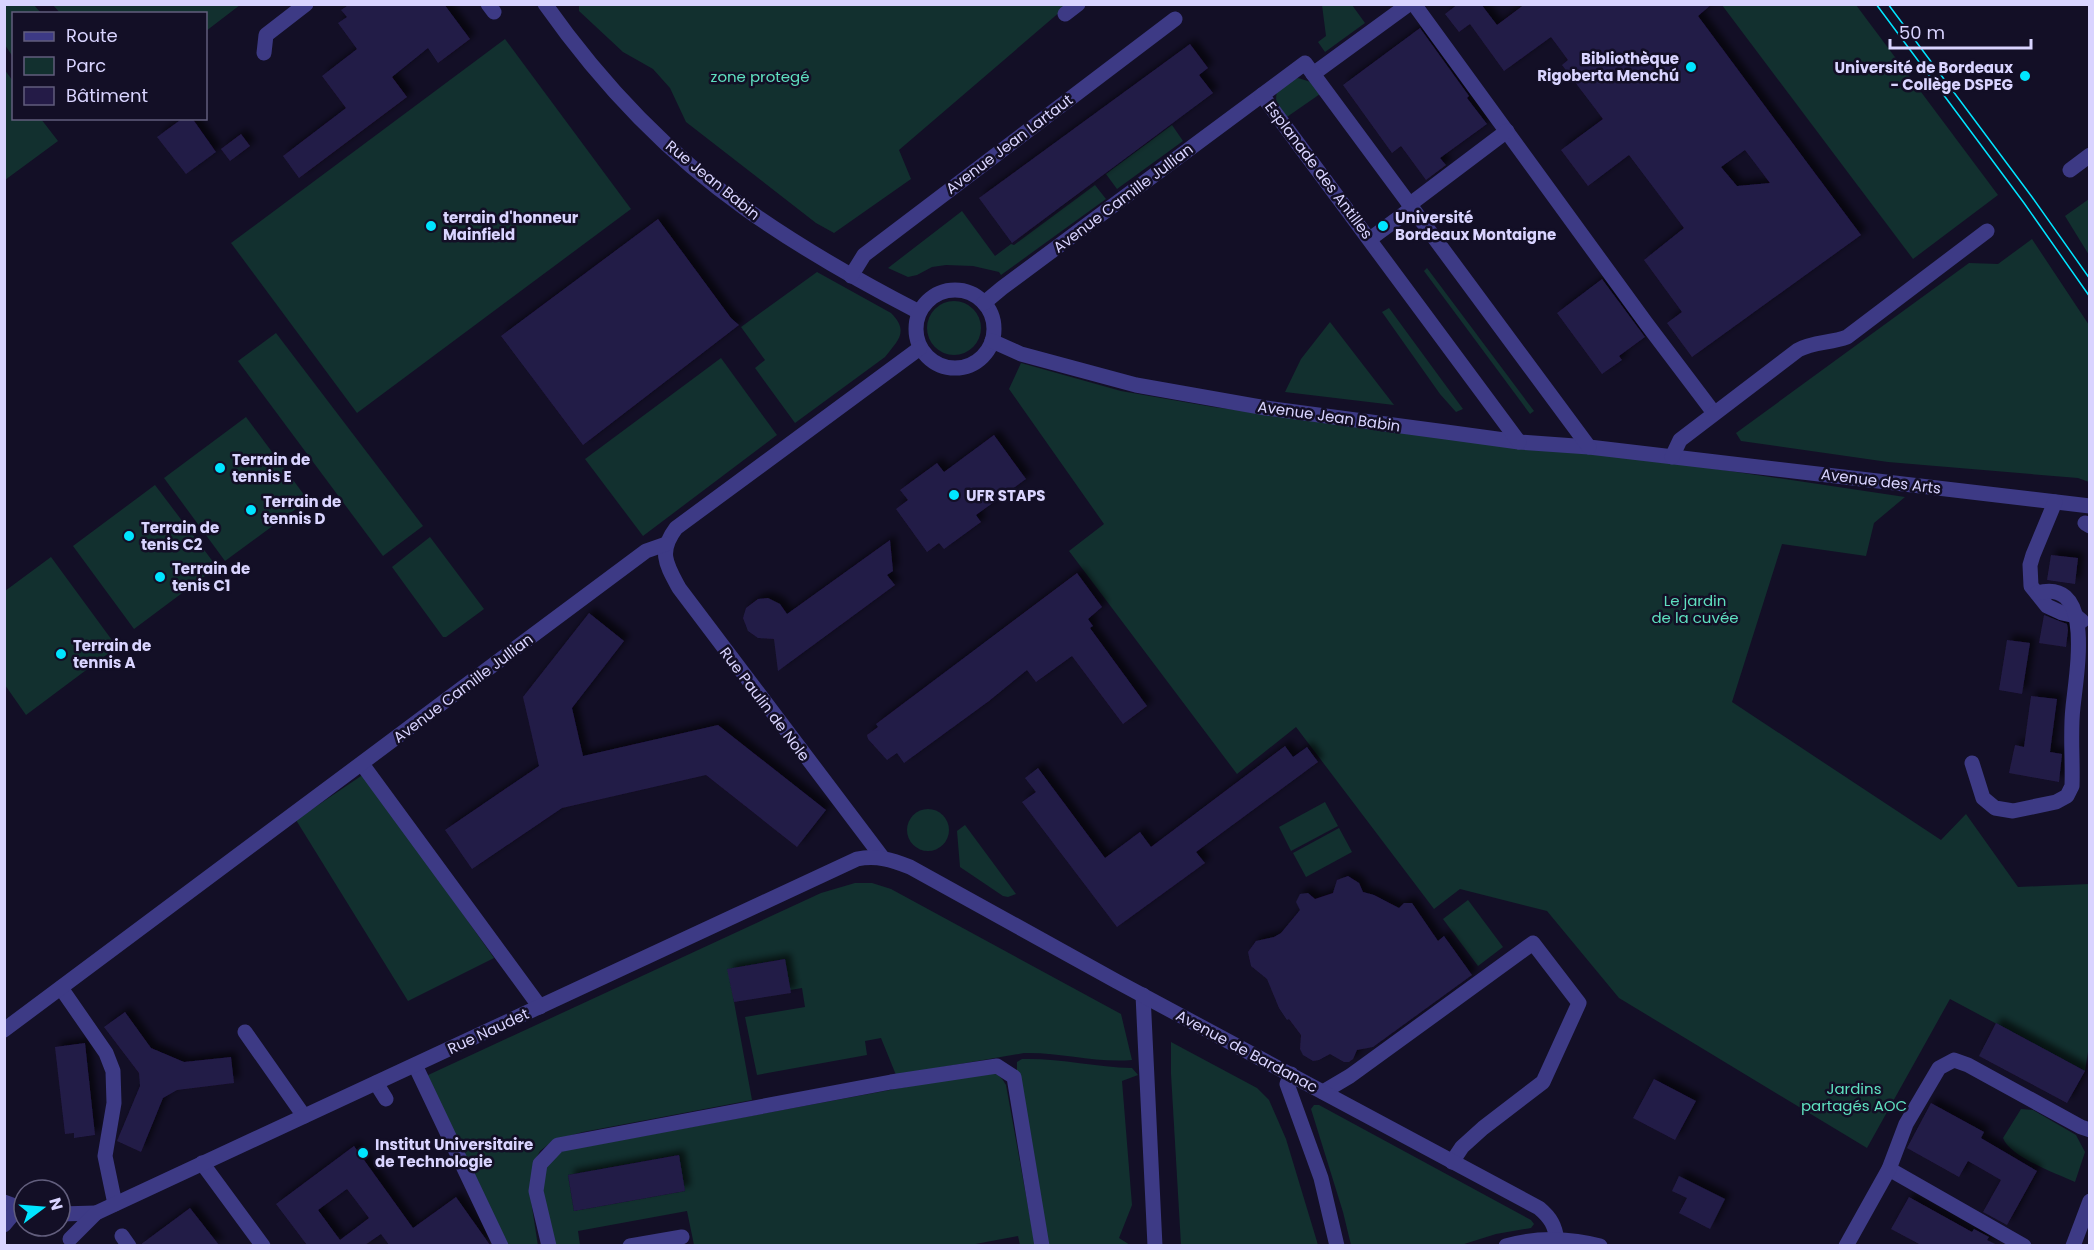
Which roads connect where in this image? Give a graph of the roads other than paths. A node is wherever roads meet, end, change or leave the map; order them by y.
1 (306, 4) edge
2 (544, 4) edge
3 (1078, 4) edge
4 (1418, 6) edge
5 (1065, 15) dead end
6 (1175, 19) dead end
7 (264, 53) dead end
8 (1313, 74) junction
9 (1262, 95) junction
10 (1507, 131) junction
11 (2090, 155) edge
12 (2070, 170) dead end
13 (1410, 206) junction
14 (1987, 231) dead end
15 (1370, 239) junction
16 (851, 276) junction
17 (984, 303) junction
18 (919, 312) junction
19 (992, 341) junction
20 (920, 348) junction
21 (1714, 413) junction
22 (1519, 442) junction
23 (1589, 447) junction
24 (1672, 457) junction
25 (2055, 502) junction
26 (2090, 506) edge
27 (666, 544) junction
28 (1972, 763) dead end
29 (362, 764) junction
30 (882, 857) junction
31 (61, 988) junction
32 (1143, 995) junction
33 (540, 1007) junction
34 (4, 1030) edge
35 (245, 1032) dead end
36 (415, 1065) junction
37 (1291, 1074) junction
38 (376, 1083) junction
39 (1323, 1092) junction
40 (386, 1099) dead end
41 (304, 1116) junction
42 (2085, 1129) edge
43 (1452, 1162) junction
44 (202, 1163) junction
45 (1889, 1169) junction
46 (2090, 1201) edge
47 (115, 1204) junction
48 (96, 1213) junction
49 (72, 1215) edge
50 (682, 1236) dead end
51 (1557, 1240) junction
52 (70, 1242) edge
53 (263, 1245) edge
54 (501, 1245) edge
55 (549, 1245) edge
56 (630, 1245) edge
57 (1042, 1245) edge
58 (1155, 1245) edge
59 (1337, 1245) edge
60 (1506, 1245) edge
61 (1600, 1245) edge
62 (1846, 1245) edge
63 (2024, 1245) edge
64 (2073, 1245) edge

1 - 7 street
2 - 16 street, Rue Jean Babin
3 - 5 street
4 - 8 street
4 - 10 street
6 - 16 street, Avenue Jean Lartaut
8 - 9 street, Esplanade des Antilles
8 - 13 street
9 - 15 street, Esplanade des Antilles
9 - 17 street, Avenue Camille Jullian
10 - 13 street
10 - 21 street
11 - 12 street
13 - 15 street
13 - 23 street
14 - 21 street
15 - 22 street, Esplanade des Antilles
16 - 18 street, Rue Jean Babin
17 - 18 street
17 - 19 street
18 - 20 street
19 - 20 street
19 - 22 street, Avenue Jean Babin
20 - 27 street, Avenue Camille Jullian
21 - 24 street
22 - 23 street, Avenue Jean Babin
23 - 24 street, Avenue Jean Babin
24 - 25 street, Avenue des Arts
25 - 26 street, Avenue des Arts
25 - 28 street
27 - 29 street, Avenue Camille Jullian
27 - 30 street, Rue Paulin de Nole
29 - 31 street, Avenue Camille Jullian
29 - 33 street
30 - 32 street, Avenue de Bardanac
30 - 33 street, Rue Naudet
31 - 34 street, Avenue Camille Jullian
31 - 47 street
32 - 37 street, Avenue de Bardanac
32 - 58 street
33 - 36 street, Rue Naudet
35 - 41 street
36 - 38 street, Rue Naudet
36 - 54 street
37 - 39 street, Avenue de Bardanac
37 - 59 street
38 - 40 street
38 - 41 street, Rue Naudet
39 - 43 street, Avenue de Bardanac
39 - 43 street
41 - 44 street, Rue Naudet
42 - 45 street
43 - 51 street, Avenue de Bardanac
44 - 47 street, Rue Naudet
44 - 53 street
45 - 62 street
45 - 63 street
46 - 64 street
47 - 48 street, Rue Naudet
48 - 49 street, Rue Naudet
48 - 52 street, Rue Naudet
50 - 56 street
51 - 60 street
51 - 61 street
55 - 57 street

